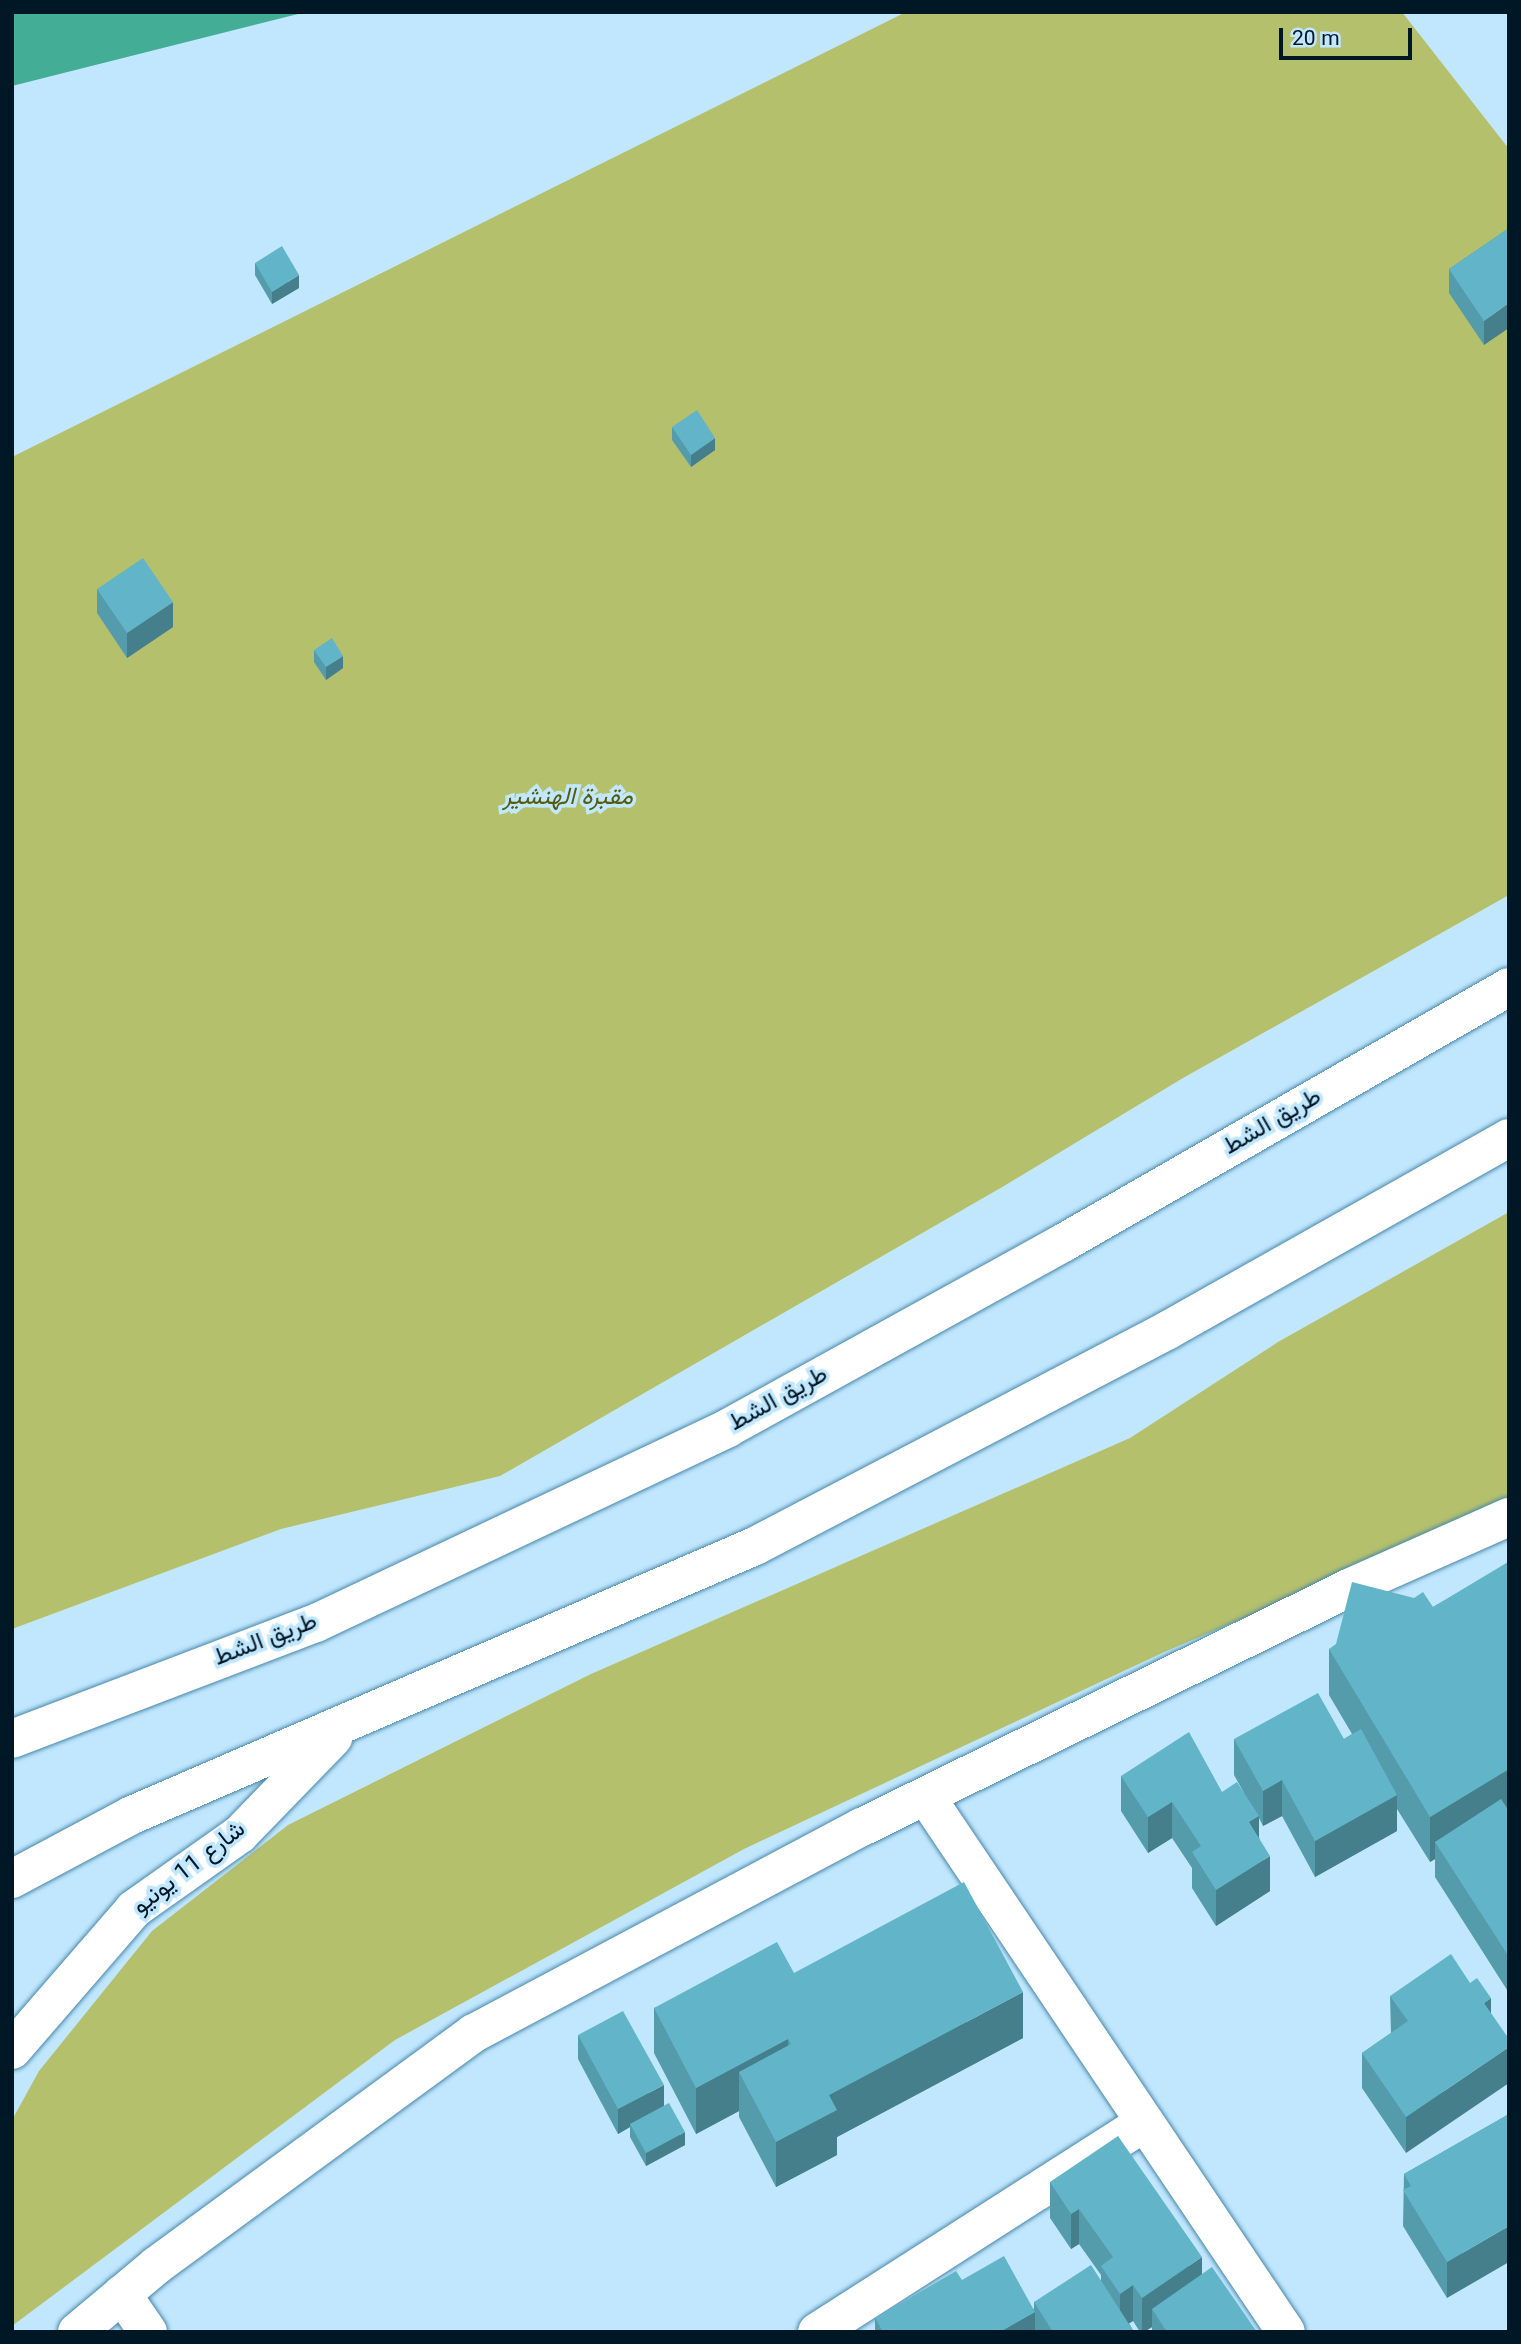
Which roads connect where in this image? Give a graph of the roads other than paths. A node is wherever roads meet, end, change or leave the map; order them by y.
1 (1509, 987) edge
2 (1509, 1138) edge
3 (1509, 1517) edge
4 (1351, 1587) junction
5 (1374, 1620) edge
6 (345, 1726) junction
7 (12, 1739) edge
8 (927, 1798) junction
9 (12, 1879) edge
10 (12, 2050) edge
11 (1145, 2122) junction
12 (122, 2294) junction
13 (77, 2332) edge
14 (148, 2332) edge
15 (817, 2332) edge
16 (1286, 2332) edge

1 - 7 main road, طريق الشط
2 - 6 main road
3 - 4 main road
4 - 5 main road
4 - 8 main road
6 - 9 main road
6 - 10 main road, شارع 11 يونيو
8 - 11 main road
8 - 12 main road
11 - 15 main road
11 - 16 main road
12 - 13 main road
12 - 14 main road

